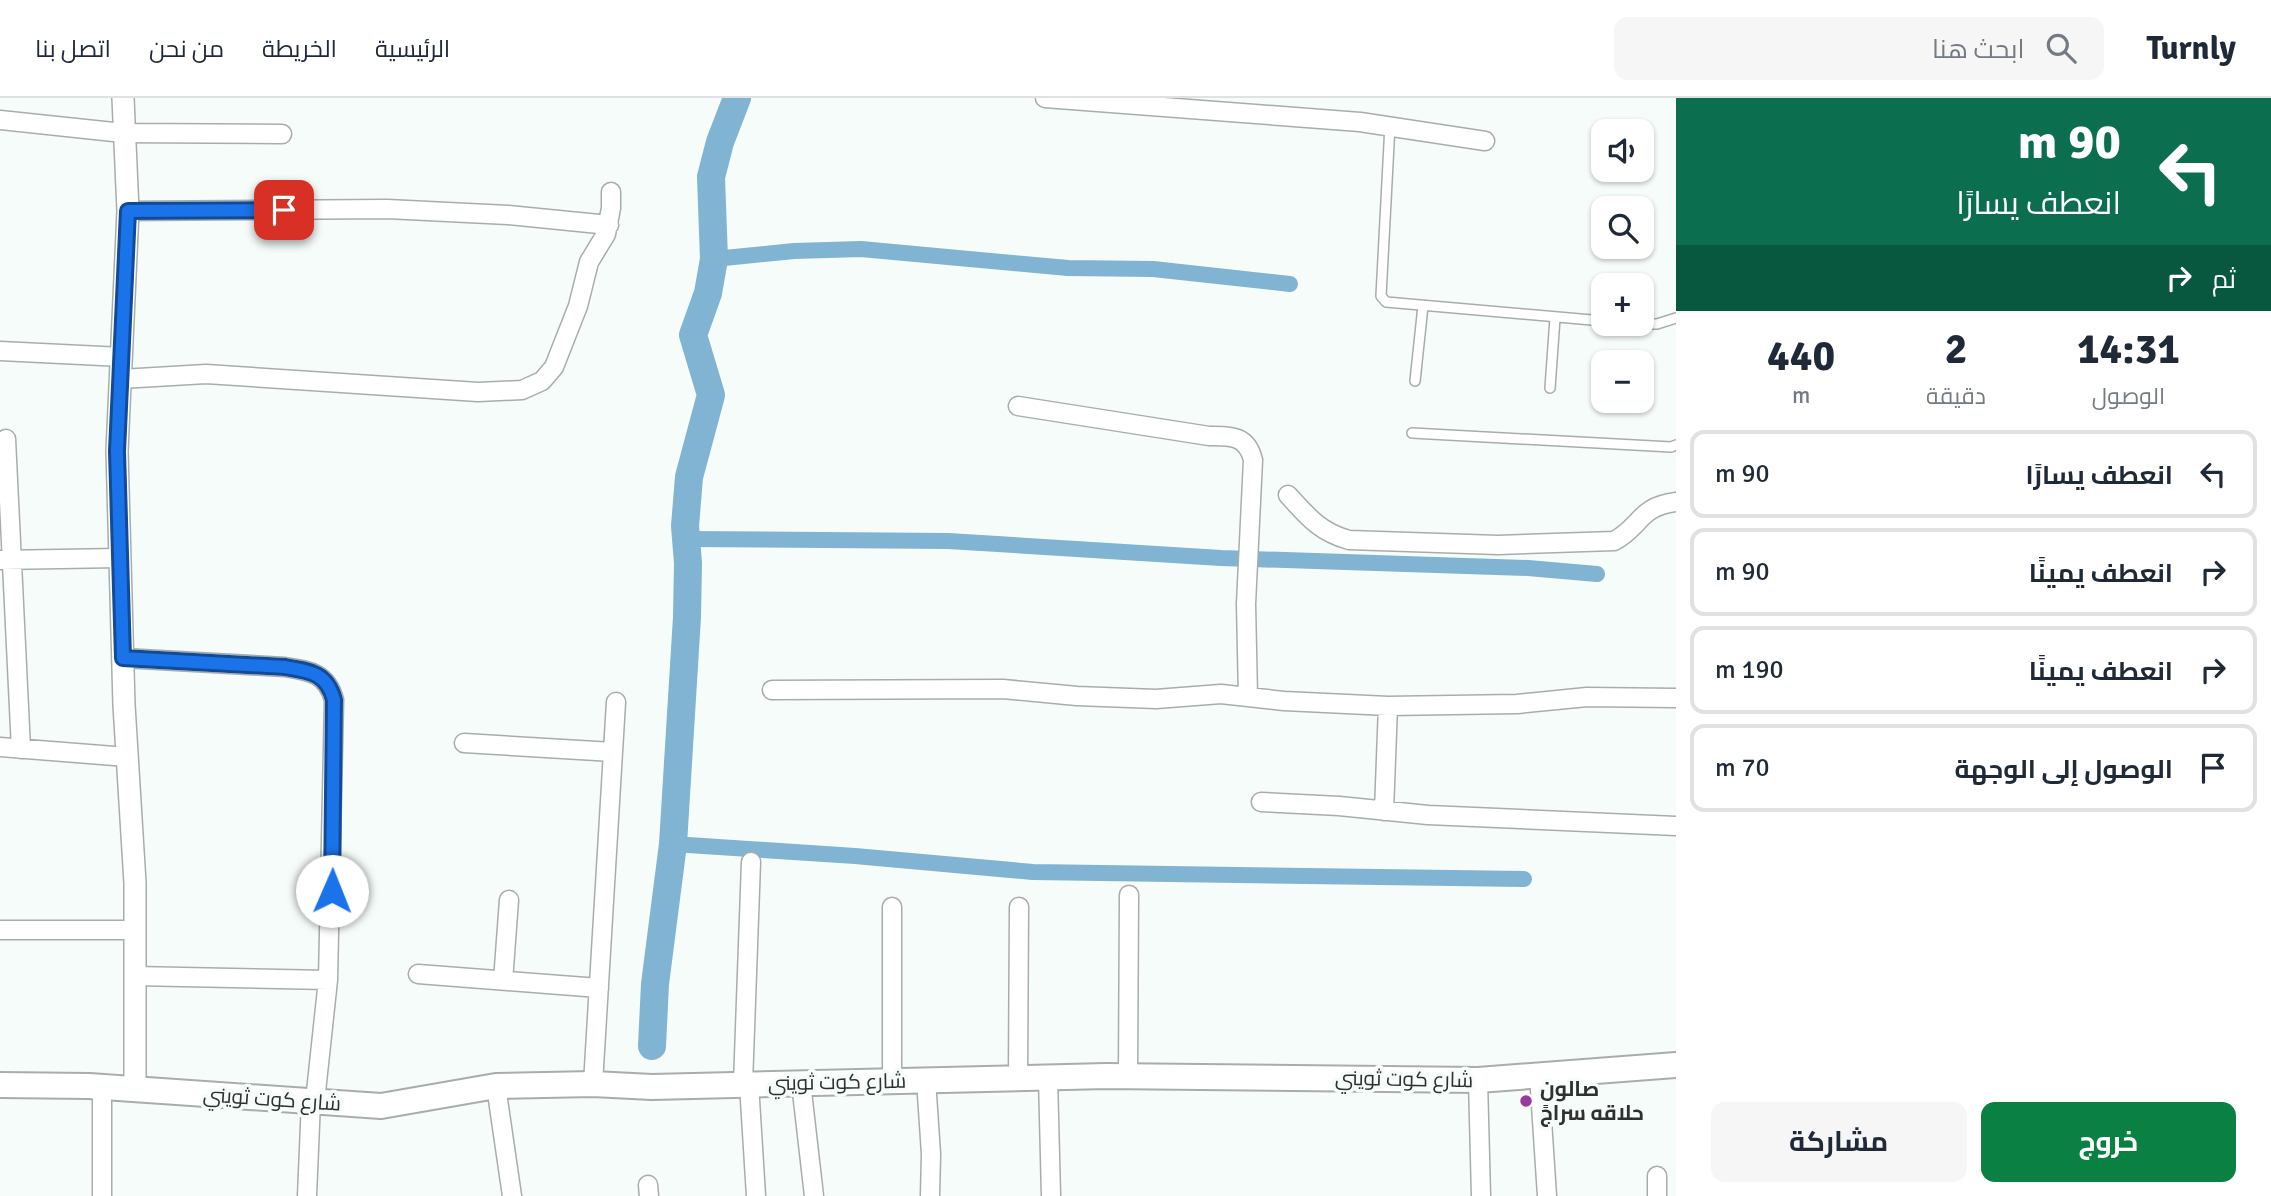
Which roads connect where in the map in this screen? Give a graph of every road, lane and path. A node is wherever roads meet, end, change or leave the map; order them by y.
1 (123, 98) edge
2 (1045, 98) edge
3 (1287, 107) edge
4 (0, 120) edge
5 (1390, 125) junction
6 (123, 133) junction
7 (282, 134) dead end
8 (1485, 141) dead end
9 (611, 192) dead end
10 (128, 211) junction
11 (609, 225) junction
12 (1423, 306) junction
13 (1555, 317) junction
14 (1676, 318) edge
15 (1591, 320) edge
16 (1654, 324) edge
17 (0, 351) edge
18 (122, 357) junction
19 (121, 379) junction
20 (1415, 381) dead end
21 (1550, 388) dead end
22 (1018, 406) dead end
23 (1412, 433) dead end
24 (6, 439) dead end
25 (1676, 445) edge
26 (1288, 495) dead end
27 (1676, 502) edge
28 (119, 558) junction
29 (6, 560) edge
30 (123, 658) junction
31 (772, 690) dead end
32 (1248, 697) junction
33 (1676, 698) edge
34 (617, 702) dead end
35 (1388, 706) junction
36 (464, 743) dead end
37 (0, 747) edge
38 (21, 749) junction
39 (614, 752) junction
40 (127, 757) junction
41 (1261, 802) dead end
42 (1384, 811) junction
43 (1676, 826) edge
44 (751, 862) dead end
45 (1129, 895) dead end
46 (509, 900) dead end
47 (892, 907) dead end
48 (1019, 907) dead end
49 (0, 930) edge
50 (135, 930) junction
51 (418, 974) dead end
52 (134, 976) junction
53 (328, 980) junction
54 (503, 981) junction
55 (598, 988) junction
56 (1676, 1065) edge
57 (1539, 1075) junction
58 (1128, 1076) junction
59 (1018, 1077) junction
60 (1048, 1077) junction
61 (926, 1080) junction
62 (1478, 1080) junction
63 (892, 1081) junction
64 (802, 1083) junction
65 (593, 1084) junction
66 (746, 1084) junction
67 (0, 1086) edge
68 (496, 1086) junction
69 (102, 1087) junction
70 (135, 1089) junction
71 (313, 1101) junction
72 (1657, 1176) dead end
73 (102, 1196) edge
74 (307, 1196) edge
75 (512, 1196) edge
76 (756, 1196) edge
77 (814, 1196) edge
78 (930, 1196) edge
79 (1051, 1196) edge
80 (1481, 1196) edge
81 (1547, 1196) edge
82 (1657, 1196) edge

1 - 6 street
2 - 3 street
3 - 5 street
4 - 6 street
5 - 8 street
5 - 12 lane
6 - 7 street
6 - 10 street
9 - 11 street
10 - 11 street
10 - 18 street
11 - 19 street
12 - 13 lane
12 - 20 lane
13 - 15 lane
13 - 21 lane
14 - 16 lane
17 - 18 street
18 - 19 street
19 - 28 street
22 - 32 street
23 - 25 lane
24 - 29 street
26 - 27 street
28 - 29 street
28 - 30 street
29 - 38 street
30 - 40 street
30 - 53 street
31 - 32 street
32 - 35 street
33 - 35 street
34 - 39 street
35 - 42 street
36 - 39 street
37 - 38 street
38 - 40 street
39 - 55 street
40 - 50 street
41 - 42 street
42 - 43 street
44 - 66 street
45 - 58 street
46 - 54 street
47 - 63 street
48 - 59 street
49 - 50 street
50 - 52 street
51 - 54 street
52 - 53 street
52 - 70 street
53 - 71 street
54 - 55 street
55 - 65 street
56 - 57 main road, شارع كوت ثويني
57 - 62 main road, شارع كوت ثويني
57 - 81 street
58 - 60 main road, شارع كوت ثويني
58 - 62 main road, شارع كوت ثويني
59 - 60 main road, شارع كوت ثويني
59 - 61 main road, شارع كوت ثويني
60 - 79 street
61 - 63 main road, شارع كوت ثويني
61 - 78 street
62 - 80 street
63 - 64 main road, شارع كوت ثويني
64 - 66 main road, شارع كوت ثويني
64 - 77 street
65 - 66 main road, شارع كوت ثويني
65 - 68 main road, شارع كوت ثويني
66 - 76 street
67 - 69 main road, شارع كوت ثويني
68 - 71 main road, شارع كوت ثويني
68 - 75 street
69 - 70 main road, شارع كوت ثويني
69 - 73 street
70 - 71 main road, شارع كوت ثويني
71 - 74 street
72 - 82 street

